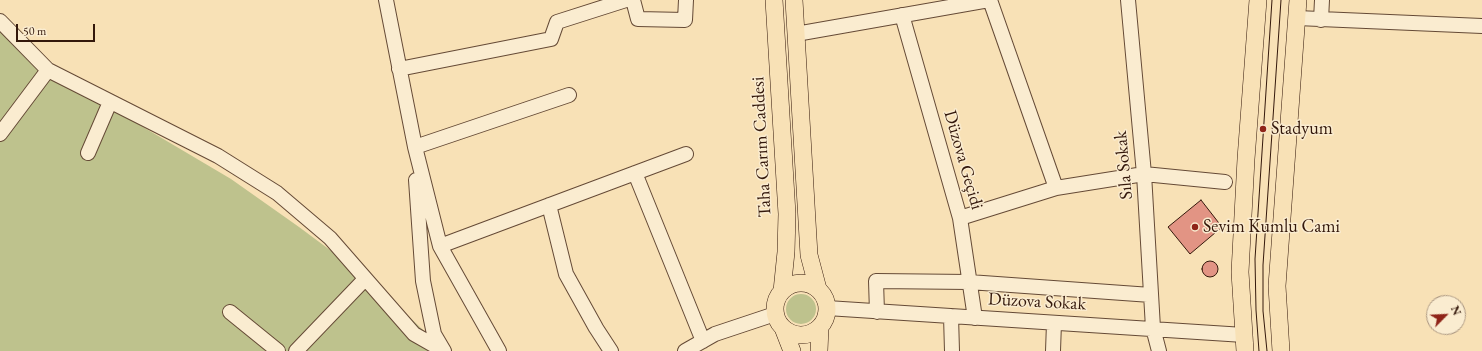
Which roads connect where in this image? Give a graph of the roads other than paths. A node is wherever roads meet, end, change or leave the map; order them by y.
1 (386, 0) edge
2 (626, 0) edge
3 (634, 0) edge
4 (686, 0) edge
5 (774, 0) edge
6 (794, 0) edge
7 (989, 0) edge
8 (1128, 0) edge
9 (1258, 0) edge
10 (1298, 0) edge
11 (1322, 0) edge
12 (910, 9) edge
13 (1297, 18) junction
14 (1321, 20) junction
15 (0, 21) edge
16 (1482, 26) edge
17 (796, 34) junction
18 (399, 69) junction
19 (48, 70) junction
20 (569, 95) dead end
21 (110, 102) junction
22 (0, 134) edge
23 (414, 147) junction
24 (88, 153) dead end
25 (686, 154) dead end
26 (635, 173) junction
27 (1144, 174) junction
28 (1225, 182) dead end
29 (1056, 188) junction
30 (549, 205) junction
31 (960, 218) junction
32 (440, 246) junction
33 (365, 279) junction
34 (969, 282) junction
35 (818, 289) junction
36 (782, 291) junction
37 (1151, 295) junction
38 (827, 308) junction
39 (230, 312) dead end
40 (877, 312) junction
41 (951, 316) junction
42 (975, 318) junction
43 (779, 321) junction
44 (1054, 323) junction
45 (1153, 328) junction
46 (703, 341) junction
47 (821, 342) edge
48 (1245, 343) edge
49 (278, 351) edge
50 (296, 351) edge
51 (444, 351) edge
52 (499, 351) edge
53 (611, 351) edge
54 (685, 351) edge
55 (792, 351) edge
56 (952, 351) edge
57 (1053, 351) edge
58 (1159, 351) edge
59 (1281, 351) edge

1 - 18 street
2 - 18 street
3 - 4 street
5 - 36 main road, Taha Carım Caddesi
6 - 17 main road
7 - 12 street
7 - 29 street
8 - 27 street, Sıla Sokak
9 - 48 main road
10 - 13 main road
11 - 14 street
12 - 17 street
12 - 31 street, Düzova Geçidi
13 - 14 street
13 - 59 main road
14 - 16 street
15 - 19 street
17 - 35 main road
18 - 23 street
19 - 21 street
19 - 22 street
20 - 23 street
21 - 24 street
21 - 33 street
23 - 32 street
23 - 51 street
25 - 26 street
26 - 30 street
26 - 46 street
27 - 28 street
27 - 29 street
27 - 37 street, Sıla Sokak
29 - 31 street
30 - 32 street
30 - 53 street
31 - 34 street, Düzova Geçidi
32 - 52 street
33 - 50 street
33 - 51 street
34 - 37 street
34 - 40 street
34 - 42 street, Düzova Geçidi
35 - 36 main road
35 - 38 main road
36 - 43 main road
37 - 45 street, Sıla Sokak
38 - 40 street, Düzova Sokak
38 - 47 main road
39 - 49 street
40 - 41 street, Düzova Sokak
41 - 42 street, Düzova Sokak
41 - 56 street
42 - 44 street, Düzova Sokak
43 - 46 street
43 - 47 main road
43 - 55 main road
44 - 45 street, Düzova Sokak
44 - 57 street
45 - 48 street, Düzova Sokak
45 - 58 street, Sıla Sokak
46 - 54 street

